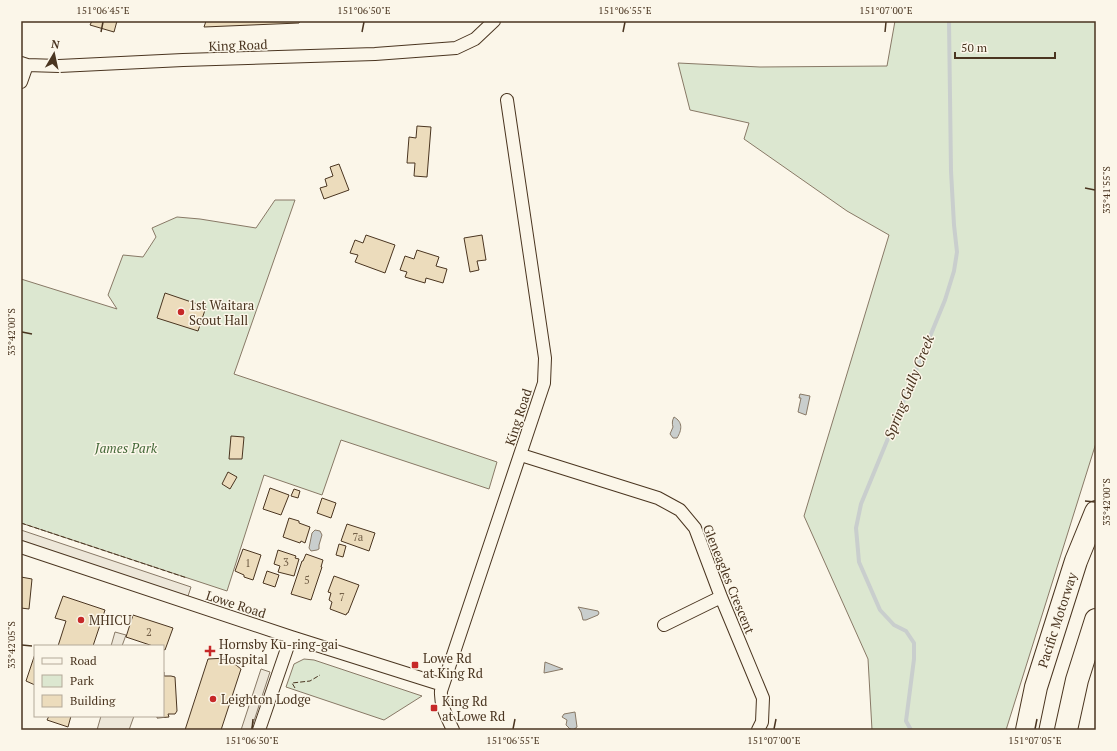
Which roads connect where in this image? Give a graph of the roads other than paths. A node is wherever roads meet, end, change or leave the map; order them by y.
1 (494, 21) edge
2 (24, 64) edge
3 (21, 82) edge
4 (508, 100) dead end
5 (521, 455) junction
6 (1096, 512) edge
7 (21, 548) edge
8 (721, 597) junction
9 (1096, 620) edge
10 (664, 625) dead end
11 (291, 637) junction
12 (443, 685) junction
13 (259, 730) edge
14 (453, 730) edge
15 (758, 730) edge
16 (1028, 730) edge
17 (1066, 730) edge

1 - 2 street, King Road
2 - 3 street
4 - 5 street, King Road
5 - 8 street, Gleneagles Crescent
5 - 12 street, King Road
6 - 16 highway, Pacific Motorway
7 - 11 street, Lowe Road
8 - 10 street
8 - 15 street, Gleneagles Crescent
9 - 17 highway
11 - 12 street, Lowe Road
11 - 13 street
12 - 14 street, King Road

